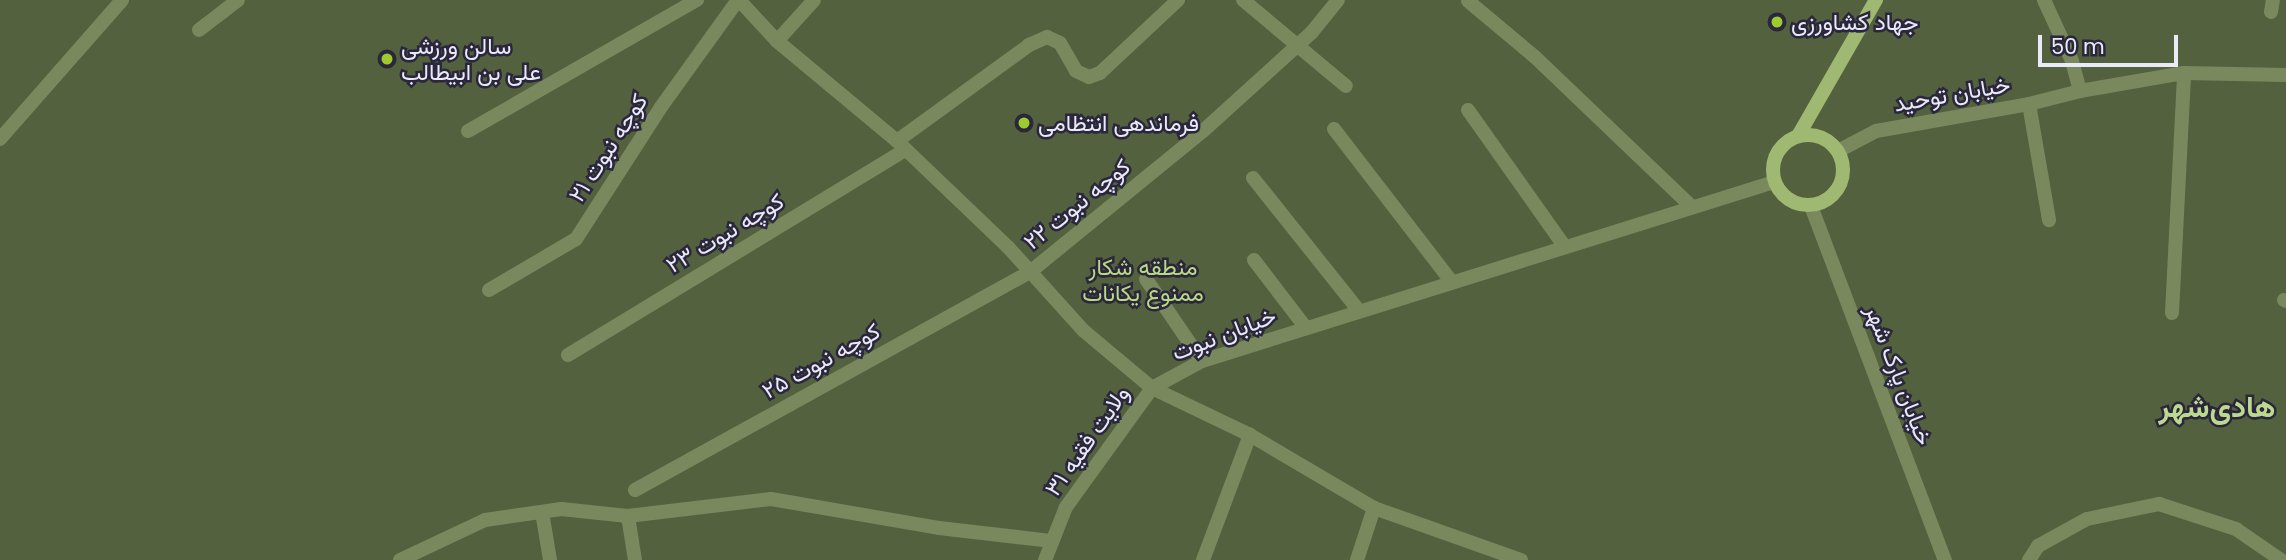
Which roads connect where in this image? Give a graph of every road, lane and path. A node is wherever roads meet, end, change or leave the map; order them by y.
1 (122, 0) edge
2 (238, 0) edge
3 (697, 0) edge
4 (738, 0) edge
5 (814, 0) edge
6 (1178, 0) edge
7 (1243, 0) edge
8 (1338, 0) edge
9 (1876, 0) edge
10 (2044, 0) edge
11 (1468, 1) edge
12 (199, 30) dead end
13 (777, 41) junction
14 (1297, 46) junction
15 (2184, 73) junction
16 (2286, 75) edge
17 (1346, 86) dead end
18 (2080, 90) junction
19 (2029, 104) junction
20 (1468, 110) dead end
21 (1334, 129) dead end
22 (468, 131) dead end
23 (1798, 136) junction
24 (0, 139) edge
25 (901, 146) junction
26 (1838, 151) junction
27 (1253, 178) dead end
28 (1774, 182) junction
29 (1811, 205) junction
30 (1692, 207) junction
31 (2049, 220) dead end
32 (1565, 247) junction
33 (1254, 260) dead end
34 (1030, 272) junction
35 (1146, 279) dead end
36 (1452, 282) junction
37 (489, 289) dead end
38 (1359, 311) junction
39 (2172, 313) dead end
40 (1306, 328) junction
41 (568, 355) dead end
42 (1202, 361) junction
43 (1152, 387) junction
44 (1250, 435) junction
45 (635, 490) dead end
46 (1374, 508) junction
47 (542, 512) junction
48 (628, 516) junction
49 (1052, 541) junction
50 (400, 560) edge
51 (550, 560) edge
52 (635, 560) edge
53 (1045, 560) edge
54 (1203, 560) edge
55 (1357, 560) edge
56 (1521, 560) edge
57 (1945, 560) edge
58 (2029, 560) edge
59 (2281, 560) edge

1 - 24 street
2 - 12 street
3 - 22 street
4 - 13 street, خیابان نبوت
4 - 37 street, کوچه نبوت ۲۱
5 - 13 street
6 - 25 street, کوچه نبوت ۲۳
7 - 14 street
8 - 14 street, کوچه نبوت ۲۲
9 - 23 main road
10 - 18 street
11 - 30 street
13 - 25 street, خیابان نبوت
14 - 17 street
14 - 34 street, کوچه نبوت ۲۲
15 - 16 street, خیابان توحید
15 - 18 street, خیابان توحید
15 - 39 street
18 - 19 street, خیابان توحید
19 - 26 street, خیابان توحید
19 - 31 street
20 - 32 street
21 - 36 street
23 - 26 main road
23 - 28 main road
25 - 34 street, خیابان نبوت
25 - 41 street, کوچه نبوت ۲۳
26 - 29 main road
27 - 38 street
28 - 29 main road
28 - 30 street, خیابان نبوت
29 - 57 street, خیابان پارک شهر
30 - 32 street, خیابان نبوت
32 - 36 street, خیابان نبوت
33 - 40 street
34 - 43 street, خیابان نبوت
34 - 45 street, کوچه نبوت ۲۵
35 - 42 street
36 - 38 street, خیابان نبوت
38 - 40 street, خیابان نبوت
40 - 42 street, خیابان نبوت
42 - 43 street, خیابان نبوت
43 - 44 street
43 - 49 street, ولایت فقیه ۳۱
44 - 46 street
44 - 54 street
46 - 55 street
46 - 56 street
47 - 48 street
47 - 50 street
47 - 51 street
48 - 49 street
48 - 52 street
49 - 53 street, ولایت فقیه ۳۱
58 - 59 street

